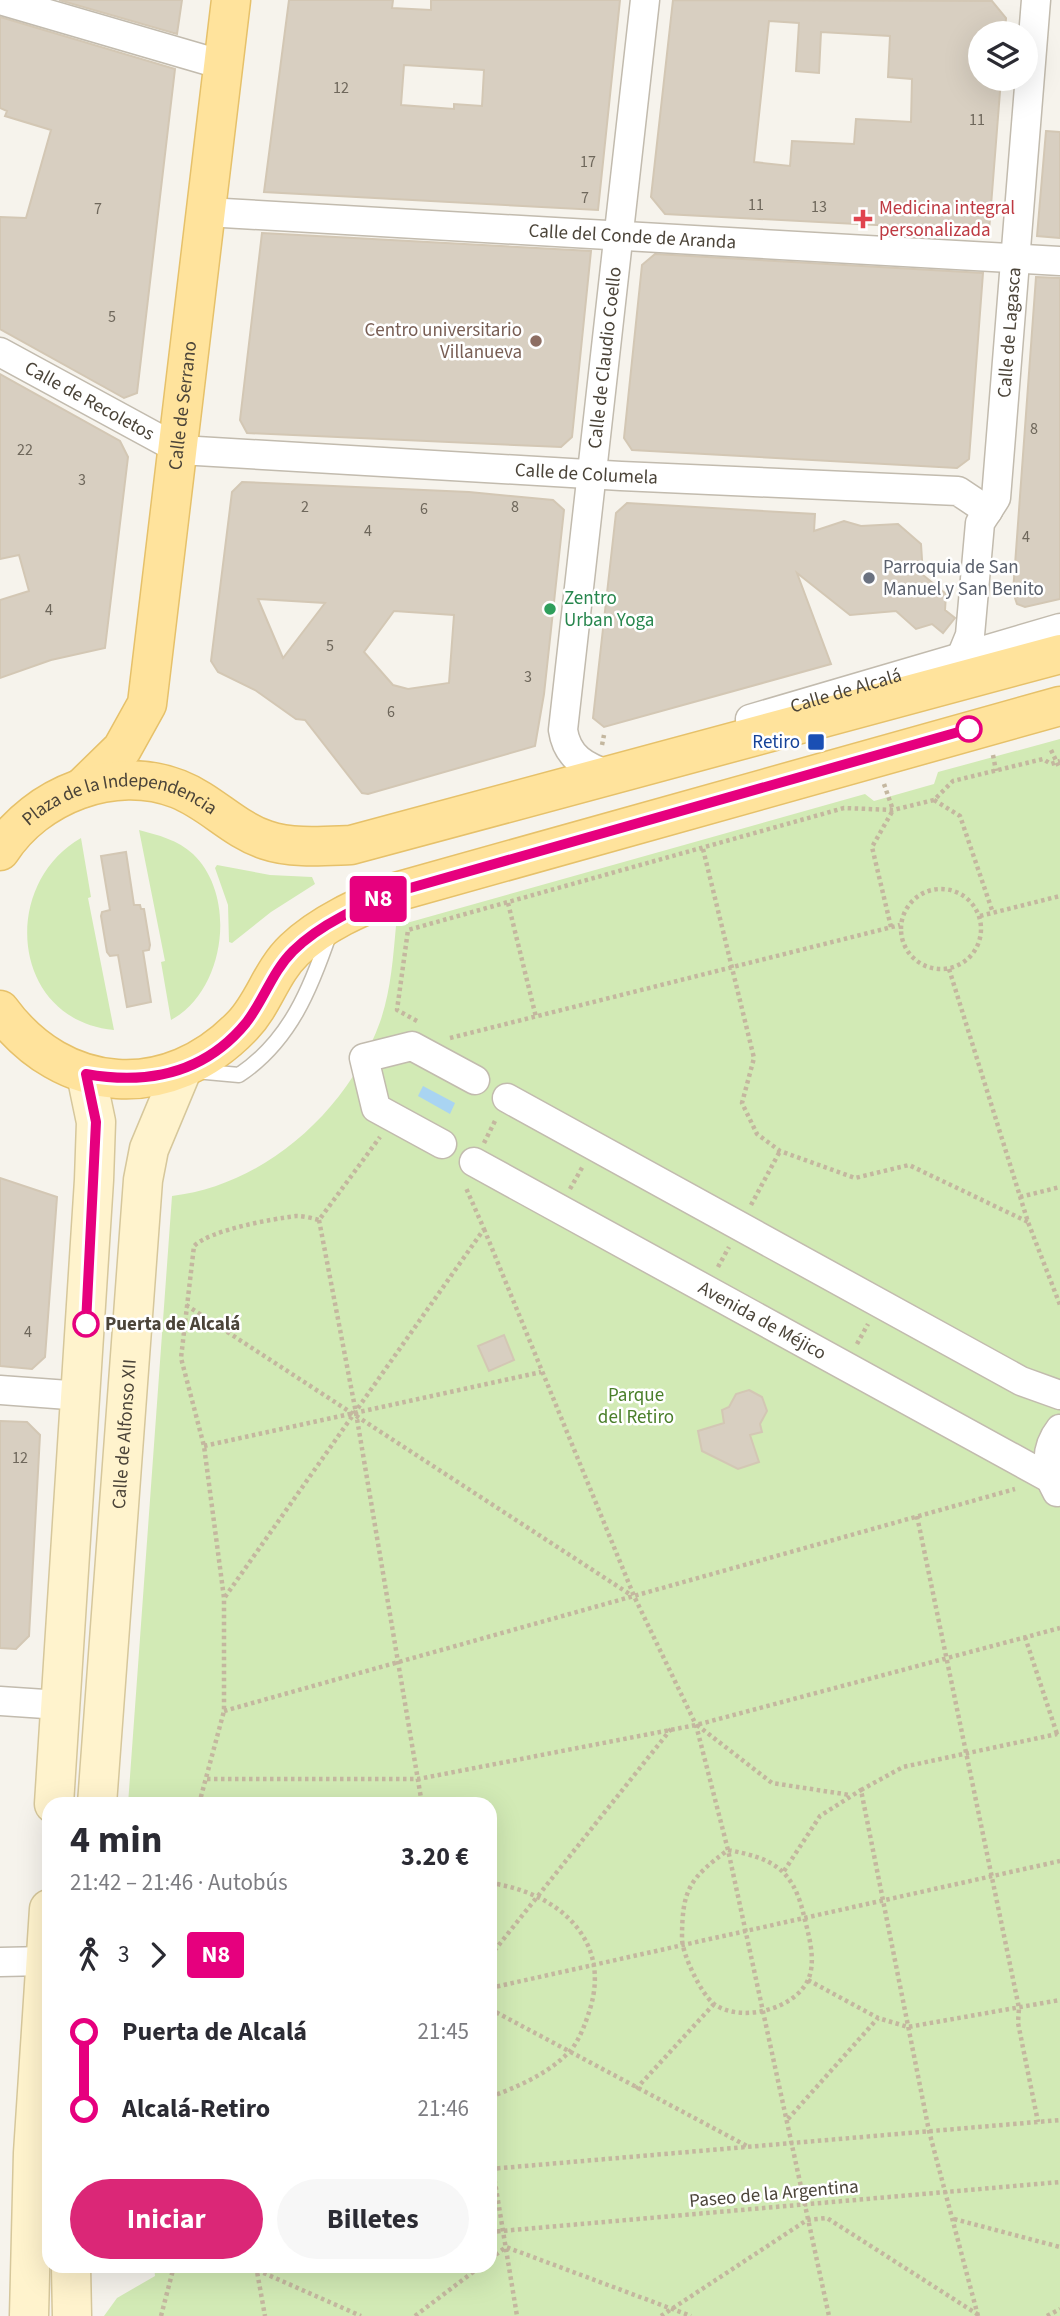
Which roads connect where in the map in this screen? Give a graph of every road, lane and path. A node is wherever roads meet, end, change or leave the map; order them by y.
1 (0, 0) edge
2 (231, 0) edge
3 (645, 0) edge
4 (1036, 0) edge
5 (223, 65) junction
6 (206, 212) junction
7 (619, 234) junction
8 (1014, 258) junction
9 (1060, 261) edge
10 (0, 352) edge
11 (180, 450) junction
12 (590, 474) junction
13 (988, 511) junction
14 (1060, 628) edge
15 (1060, 654) edge
16 (961, 657) junction
17 (1060, 690) edge
18 (1060, 706) edge
19 (929, 741) junction
20 (1051, 750) dead end
21 (993, 754) dead end
22 (1057, 761) edge
23 (1060, 769) edge
24 (625, 771) junction
25 (996, 771) junction
26 (884, 784) dead end
27 (82, 788) junction
28 (934, 800) junction
29 (893, 810) junction
30 (245, 832) joint
31 (703, 849) junction
32 (0, 851) edge
33 (1060, 896) edge
34 (508, 903) junction
35 (993, 913) junction
36 (979, 916) junction
37 (334, 921) junction
38 (900, 925) junction
39 (891, 927) junction
40 (730, 968) junction
41 (949, 969) junction
42 (0, 1010) edge
43 (536, 1017) junction
44 (446, 1039) dead end
45 (412, 1046) junction
46 (182, 1070) junction
47 (86, 1074) junction
48 (475, 1080) dead end
49 (507, 1098) joint
50 (376, 1108) junction
51 (442, 1144) dead end
52 (594, 1146) junction
53 (780, 1150) junction
54 (474, 1162) junction
55 (764, 1182) dead end
56 (1060, 1187) edge
57 (1020, 1197) junction
58 (559, 1209) junction
59 (319, 1220) junction
60 (1028, 1222) junction
61 (484, 1229) junction
62 (880, 1303) junction
63 (186, 1305) junction
64 (1060, 1305) edge
65 (845, 1366) junction
66 (541, 1372) junction
67 (0, 1390) edge
68 (1060, 1395) edge
69 (82, 1396) junction
70 (356, 1413) junction
71 (1060, 1429) edge
72 (204, 1446) junction
73 (1056, 1487) edge
74 (917, 1516) junction
75 (634, 1596) junction
76 (113, 1597) junction
77 (224, 1598) junction
78 (1060, 1628) edge
79 (1025, 1637) junction
80 (948, 1658) junction
81 (396, 1663) junction
82 (0, 1701) edge
83 (60, 1705) junction
84 (224, 1711) junction
85 (696, 1725) junction
86 (672, 1729) junction
87 (1058, 1735) edge
88 (966, 1753) junction
89 (207, 1779) junction
90 (418, 1779) junction
91 (861, 1790) junction
92 (850, 1795) junction
93 (54, 1797) edge
94 (79, 1797) edge
95 (98, 1797) edge
96 (202, 1797) edge
97 (421, 1797) edge
98 (728, 1850) junction
99 (1060, 1861) edge
100 (784, 1871) junction
101 (990, 1876) junction
102 (497, 1884) edge
103 (538, 1896) junction
104 (884, 1900) junction
105 (804, 1918) junction
106 (744, 1931) junction
107 (682, 1945) junction
108 (497, 1947) edge
109 (42, 1960) edge
110 (0, 1962) edge
111 (596, 1965) junction
112 (808, 1980) junction
113 (497, 1986) edge
114 (1060, 2000) edge
115 (714, 2004) junction
116 (1018, 2008) junction
117 (761, 2012) junction
118 (42, 2013) edge
119 (497, 2013) edge
120 (878, 2018) junction
121 (908, 2027) junction
122 (570, 2051) junction
123 (636, 2090) junction
124 (497, 2094) edge
125 (787, 2120) junction
126 (1060, 2120) edge
127 (1038, 2122) junction
128 (929, 2131) junction
129 (792, 2143) junction
130 (748, 2146) junction
131 (497, 2169) edge
132 (1060, 2182) edge
133 (947, 2193) junction
134 (497, 2197) edge
135 (804, 2205) junction
136 (954, 2219) junction
137 (807, 2220) junction
138 (497, 2231) edge
139 (503, 2231) junction
140 (506, 2247) junction
141 (1060, 2247) edge
142 (497, 2254) edge
143 (14, 2258) edge
144 (71, 2273) edge
145 (172, 2273) edge
146 (257, 2273) edge
147 (267, 2273) edge
148 (472, 2273) edge
149 (1060, 2309) edge
150 (673, 2310) junction
151 (978, 2315) edge
152 (29, 2316) edge
153 (52, 2316) edge
154 (72, 2316) edge
155 (161, 2316) edge
156 (265, 2316) edge
157 (361, 2316) edge
158 (415, 2316) edge
159 (517, 2316) edge
160 (661, 2316) edge
161 (691, 2316) edge
162 (829, 2316) edge
163 (1047, 2316) edge

1 - 5 street
2 - 5 main road, Calle de Serrano
3 - 7 street, Calle de Claudio Coello
4 - 8 street, Calle de Lagasca
5 - 6 main road, Calle de Serrano
6 - 7 street, Calle del Conde de Aranda
6 - 11 main road, Calle de Serrano
7 - 8 street, Calle del Conde de Aranda
7 - 12 street, Calle de Claudio Coello
8 - 9 street, Calle del Conde de Aranda
8 - 13 street, Calle de Lagasca
10 - 11 street, Calle de Recoletos
11 - 12 street, Calle de Columela
11 - 27 main road, Calle de Serrano
12 - 13 street, Calle de Columela
12 - 24 street, Calle de Claudio Coello
13 - 16 street, Calle de Lagasca
14 - 16 street, Calle de Alcalá
15 - 24 main road, Calle de Alcalá
16 - 24 street, Calle de Alcalá
17 - 19 main road
18 - 19 main road
19 - 37 main road
20 - 22 path
21 - 25 path
22 - 23 path
22 - 25 path
24 - 30 main road, Calle de Alcalá
25 - 28 path
26 - 29 path
27 - 30 main road, Plaza de la Independencia
27 - 32 main road, Plaza de la Independencia
28 - 29 path
28 - 35 path
29 - 31 path
29 - 39 path
31 - 34 path
31 - 40 path
33 - 35 path
34 - 43 path
34 - 45 path
35 - 36 path
36 - 38 path
36 - 41 path
37 - 46 main road
37 - 46 lane
38 - 39 path
38 - 41 path
39 - 40 path
40 - 43 path
40 - 53 path
41 - 57 path
42 - 47 main road
43 - 44 path
45 - 48 street
45 - 50 street
46 - 47 main road
46 - 76 main road, Calle de Alfonso XII
47 - 69 main road
49 - 52 street
49 - 54 path
50 - 51 street
50 - 59 path
52 - 58 path
52 - 62 street
53 - 55 path
53 - 60 path
54 - 58 street, Avenida de Méjico
54 - 61 path
56 - 57 path
57 - 60 path
58 - 65 street, Avenida de Méjico
59 - 63 path
59 - 70 path
60 - 64 path
61 - 66 path
61 - 70 path
62 - 65 path
62 - 68 street
63 - 70 path
63 - 72 path
65 - 73 street, Avenida de Méjico
66 - 70 path
66 - 75 path
67 - 69 street
69 - 76 main road
69 - 83 main road
70 - 72 path
70 - 75 path
70 - 77 path
70 - 81 path
71 - 73 street
72 - 77 path
73 - 74 path
74 - 75 path
74 - 80 path
75 - 81 path
75 - 85 path
76 - 95 main road, Calle de Alfonso XII
77 - 84 path
78 - 79 path
79 - 80 path
79 - 87 path
80 - 85 path
80 - 88 path
81 - 84 path
81 - 90 path
82 - 83 street
83 - 93 main road
83 - 94 main road
84 - 89 path
85 - 86 path
85 - 92 path
85 - 98 path
86 - 90 path
86 - 103 path
87 - 88 path
88 - 91 path
88 - 101 path
89 - 90 path
89 - 96 path
90 - 97 path
91 - 92 path
91 - 104 path
92 - 100 path
98 - 100 path
98 - 106 path
98 - 107 path
99 - 101 path
100 - 105 path
101 - 104 path
101 - 116 path
102 - 103 path
103 - 108 path
103 - 111 path
104 - 105 path
104 - 121 path
105 - 106 path
105 - 112 path
106 - 107 path
106 - 117 path
107 - 111 path
107 - 115 path
109 - 110 street
111 - 113 path
111 - 122 path
112 - 117 path
112 - 120 path
114 - 116 path
115 - 117 path
115 - 123 path
116 - 121 path
116 - 127 path
117 - 125 path
118 - 143 main road
119 - 122 path
120 - 121 path
120 - 125 path
121 - 128 path
122 - 123 path
122 - 124 path
123 - 130 path
125 - 129 path
126 - 127 path
127 - 128 path
128 - 129 path
128 - 133 path
129 - 130 path
129 - 135 path
130 - 131 path
132 - 133 path, Paseo de la Argentina
133 - 135 path, Paseo de la Argentina
133 - 136 path
134 - 139 path
135 - 137 path
135 - 139 path, Paseo de la Argentina
136 - 141 path
136 - 151 path
137 - 150 path
137 - 151 path
137 - 162 path
138 - 139 path, Paseo de la Argentina
139 - 140 path
140 - 142 path
140 - 150 path
140 - 159 path
143 - 152 main road
143 - 153 main road
144 - 154 main road
145 - 155 path
146 - 156 path
147 - 157 path
148 - 158 path
149 - 163 path
150 - 160 path
150 - 161 path

